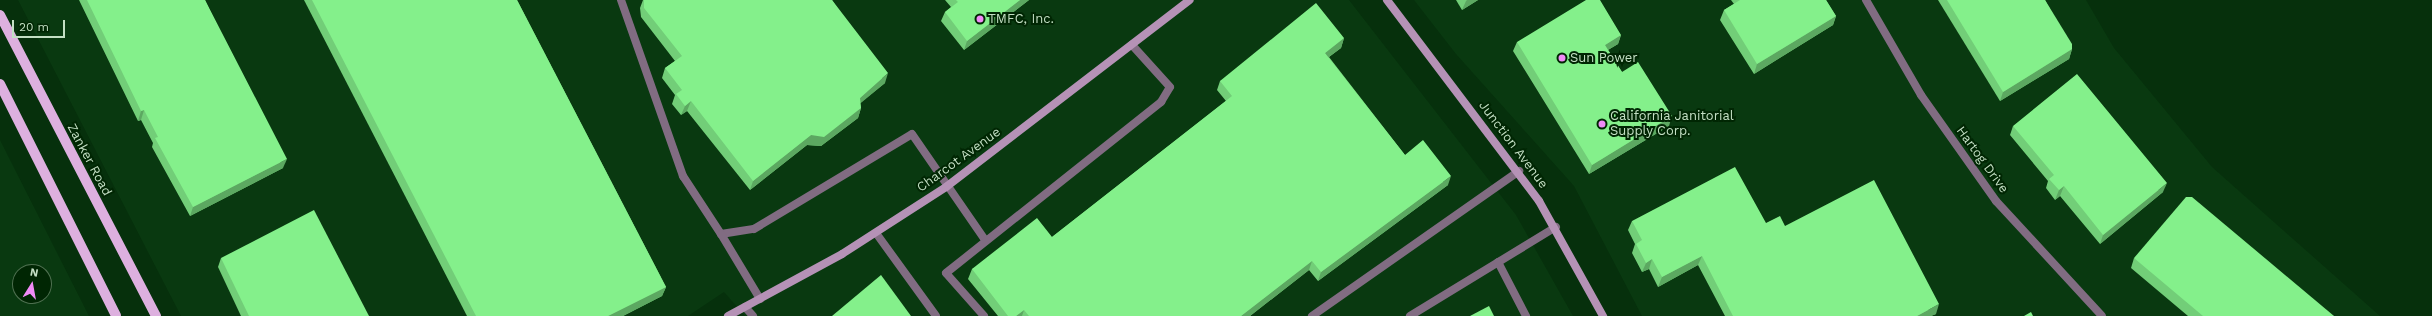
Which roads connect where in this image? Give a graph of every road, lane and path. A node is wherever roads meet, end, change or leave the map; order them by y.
1 (621, 0) edge
2 (1190, 0) edge
3 (1387, 0) edge
4 (1866, 0) edge
5 (0, 15) edge
6 (1132, 45) junction
7 (0, 84) edge
8 (1519, 171) junction
9 (946, 187) junction
10 (1556, 227) junction
11 (876, 233) junction
12 (721, 234) junction
13 (985, 240) junction
14 (1498, 262) junction
15 (760, 299) junction
16 (745, 307) junction
17 (116, 316) edge
18 (156, 316) edge
19 (728, 316) edge
20 (753, 316) edge
21 (936, 316) edge
22 (984, 316) edge
23 (1312, 316) edge
24 (1410, 316) edge
25 (1526, 316) edge
26 (1603, 316) edge
27 (2102, 316) edge

1 - 12 street
2 - 6 main road, Charcot Avenue
3 - 8 main road, Junction Avenue
4 - 27 street, Hartog Drive
5 - 18 main road, Zanker Road
6 - 9 main road, Charcot Avenue
6 - 13 street
7 - 17 main road
8 - 10 main road, Junction Avenue
8 - 23 street
9 - 11 main road, Charcot Avenue
9 - 12 street
9 - 13 street
10 - 14 street
10 - 26 main road, Junction Avenue
11 - 15 main road, Charcot Avenue
11 - 21 street
12 - 15 street
13 - 22 street
14 - 24 street
14 - 25 street
15 - 16 main road, Charcot Avenue
16 - 19 main road, Charcot Avenue
16 - 20 street

